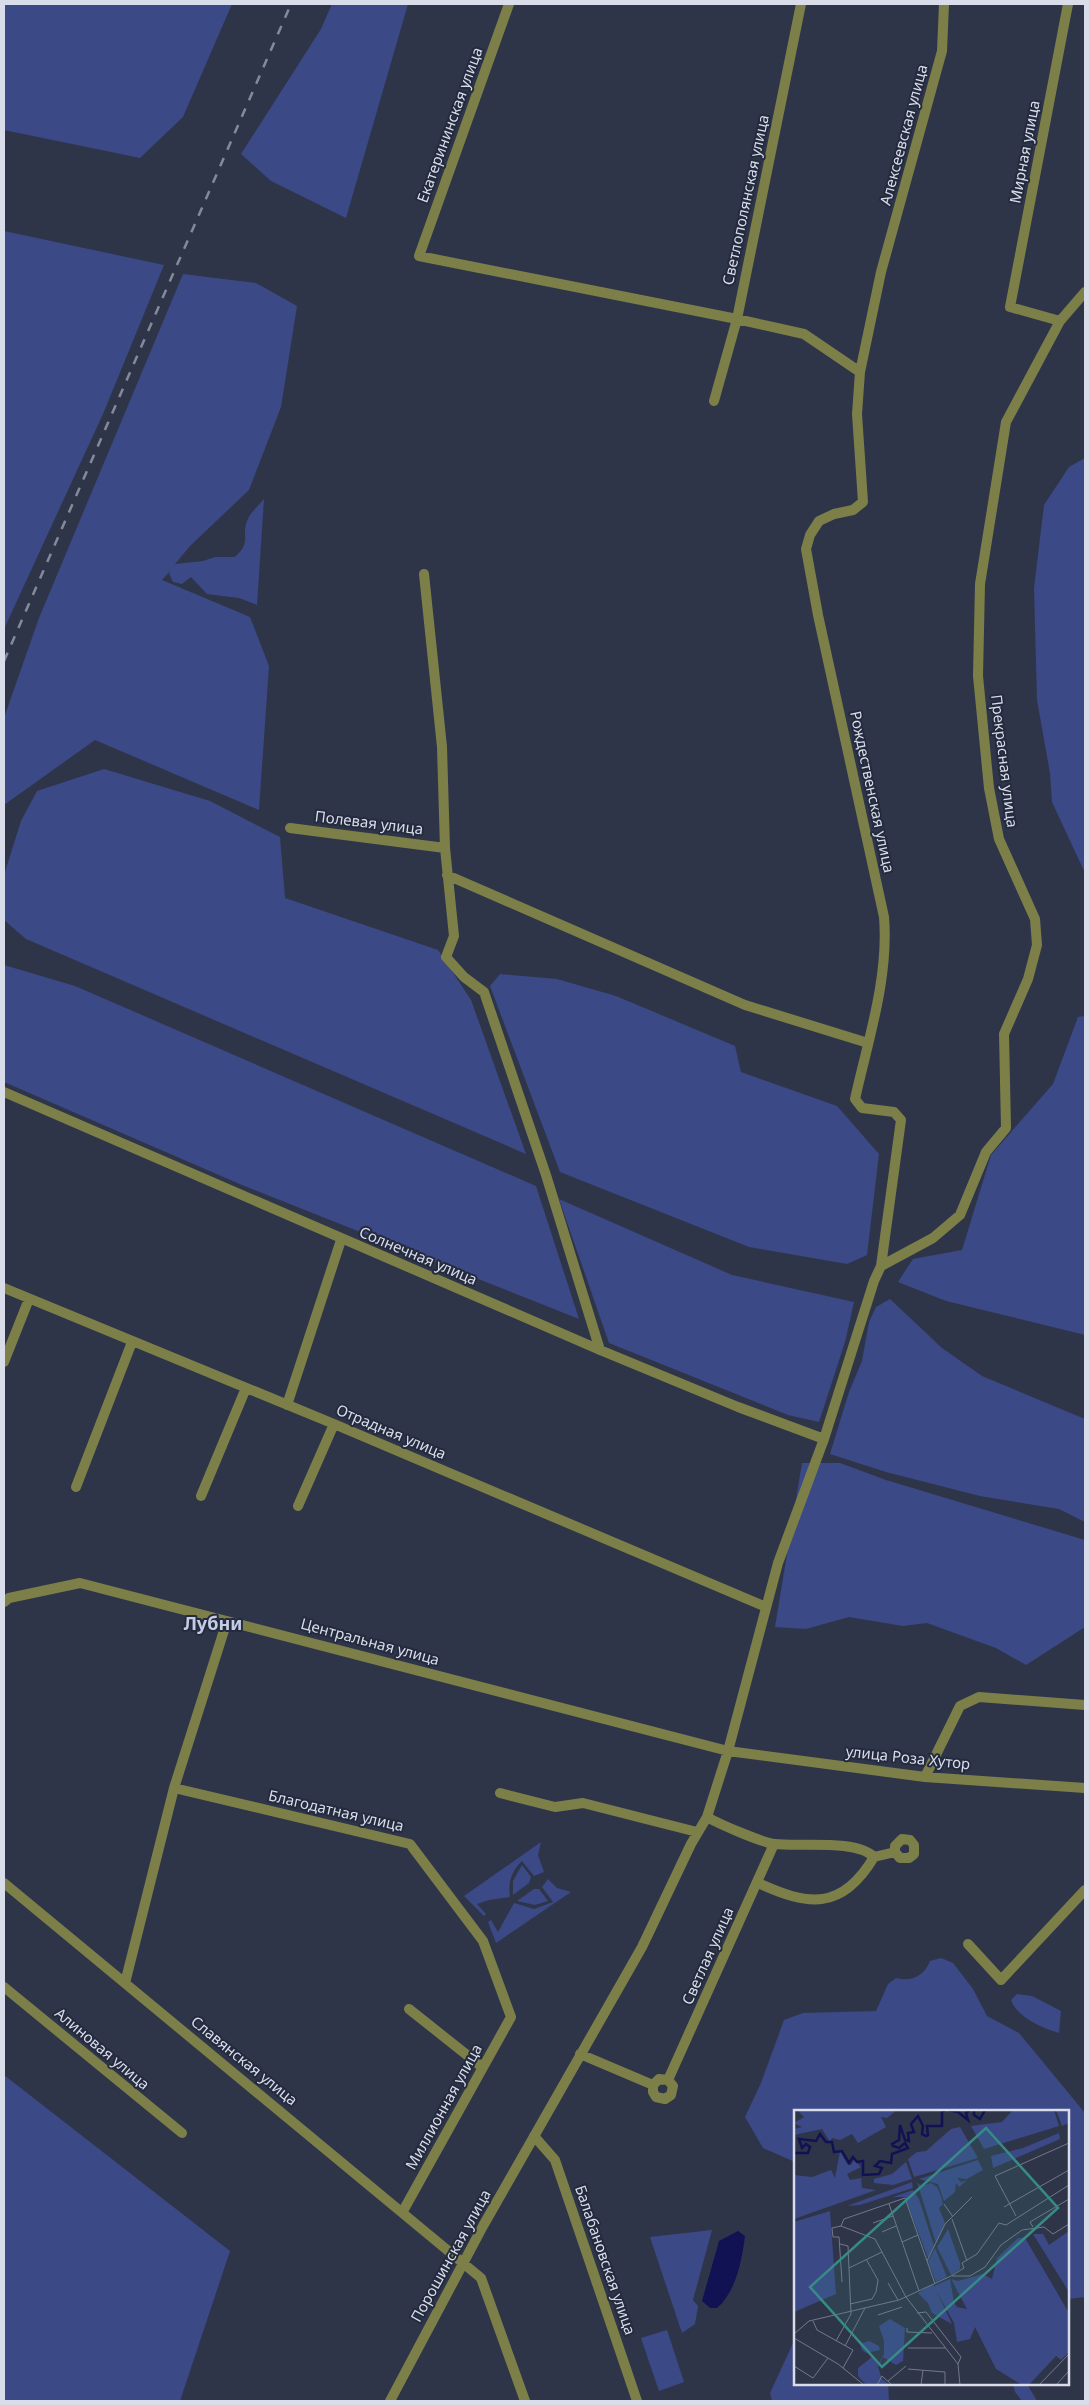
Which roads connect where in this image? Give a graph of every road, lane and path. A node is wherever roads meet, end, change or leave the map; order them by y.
1 (509, 4) edge
2 (802, 4) edge
3 (944, 4) edge
4 (1068, 4) edge
5 (1085, 292) edge
6 (737, 319) junction
7 (1060, 321) junction
8 (860, 372) junction
9 (714, 401) dead end
10 (806, 549) joint
11 (424, 574) dead end
12 (290, 828) dead end
13 (445, 848) junction
14 (447, 875) junction
15 (868, 1043) junction
16 (4, 1092) edge
17 (855, 1099) joint
18 (341, 1240) junction
19 (881, 1266) junction
20 (4, 1288) edge
21 (29, 1299) junction
22 (132, 1342) junction
23 (600, 1350) junction
24 (4, 1362) edge
25 (246, 1388) junction
26 (288, 1405) junction
27 (334, 1424) junction
28 (824, 1439) junction
29 (76, 1487) dead end
30 (202, 1496) dead end
31 (298, 1506) dead end
32 (4, 1602) edge
33 (766, 1607) junction
34 (227, 1621) junction
35 (1085, 1705) edge
36 (728, 1751) junction
37 (926, 1776) junction
38 (174, 1788) junction
39 (1085, 1788) edge
40 (500, 1793) dead end
41 (707, 1818) junction
42 (697, 1832) junction
43 (774, 1844) junction
44 (896, 1852) dead end
45 (874, 1858) junction
46 (4, 1883) edge
47 (758, 1883) junction
48 (1085, 1890) edge
49 (968, 1944) dead end
50 (125, 1983) junction
51 (4, 1987) edge
52 (409, 2009) dead end
53 (512, 2018) joint
54 (580, 2054) junction
55 (482, 2067) junction
56 (668, 2080) junction
57 (653, 2085) junction
58 (536, 2131) junction
59 (182, 2134) dead end
60 (403, 2211) junction
61 (464, 2263) junction
62 (390, 2401) edge
63 (525, 2401) edge
64 (637, 2401) edge

1 - 6 street, Екатерининская улица
2 - 6 street, Светлополянская улица
3 - 8 street, Алексеевская улица
4 - 7 street, Мирная улица
5 - 7 street, Прекрасная улица
6 - 8 street
6 - 9 street, Светлополянская улица
7 - 19 street, Прекрасная улица
8 - 10 street, Алексеевская улица
10 - 15 street, Рождественская улица
11 - 13 street
12 - 13 street, Полевая улица
13 - 14 street
14 - 15 street
14 - 23 street
15 - 17 street, Рождественская улица
16 - 18 street, Солнечная улица
17 - 19 street, Порошинская улица
18 - 23 street, Солнечная улица
18 - 26 street
19 - 28 street, Порошинская улица
20 - 21 street, Отрадная улица
21 - 22 street, Отрадная улица
21 - 24 street
22 - 25 street, Отрадная улица
22 - 29 street
23 - 28 street, Солнечная улица
25 - 26 street, Отрадная улица
25 - 30 street
26 - 27 street, Отрадная улица
27 - 31 street
27 - 33 street, Отрадная улица
28 - 33 street, Порошинская улица
32 - 34 street, Центральная улица
33 - 36 street, Порошинская улица
34 - 36 street, Центральная улица
34 - 38 street
35 - 37 street
36 - 37 street, улица Роза Хутор
36 - 41 street, Порошинская улица
37 - 39 street, улица Роза Хутор
38 - 50 street
38 - 53 street, Благодатная улица
40 - 42 street
41 - 42 street, Порошинская улица
41 - 43 street
42 - 54 street, Порошинская улица
43 - 45 street
43 - 47 street, Светлая улица
44 - 45 street
45 - 47 street
46 - 50 street, Славянская улица
47 - 56 street, Светлая улица
48 - 49 street
50 - 60 street, Славянская улица
51 - 59 street, Алиновая улица
52 - 55 street
53 - 55 street, Миллионная улица
54 - 57 street
54 - 58 street, Порошинская улица
55 - 60 street, Миллионная улица
56 - 57 street
56 - 57 street, Светлая улица
58 - 61 street, Порошинская улица
58 - 64 street, Балабановская улица
60 - 61 street, Славянская улица
61 - 62 street, Порошинская улица
61 - 63 street, Славянская улица

